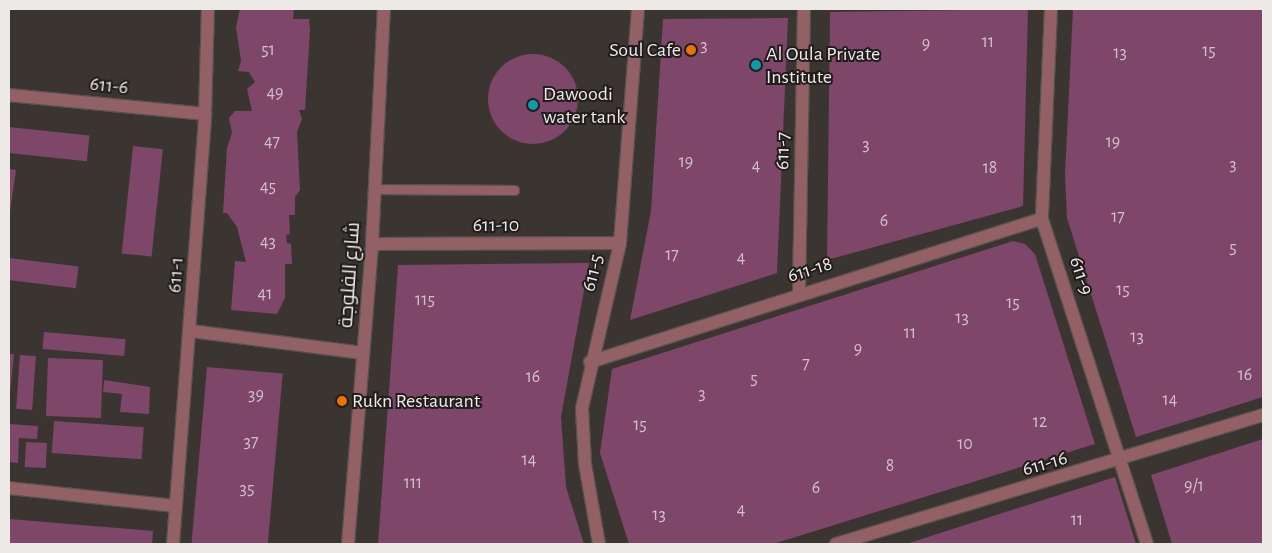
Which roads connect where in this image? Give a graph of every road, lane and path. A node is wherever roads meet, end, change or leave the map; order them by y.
1 (208, 9) edge
2 (384, 9) edge
3 (638, 9) edge
4 (804, 9) edge
5 (1051, 9) edge
6 (9, 95) edge
7 (205, 114) junction
8 (374, 189) junction
9 (514, 190) dead end
10 (1042, 219) junction
11 (620, 243) junction
12 (372, 244) junction
13 (799, 293) junction
14 (190, 331) junction
15 (363, 353) junction
16 (590, 362) junction
17 (1263, 416) edge
18 (1121, 461) junction
19 (9, 488) edge
20 (176, 506) junction
21 (173, 544) edge
22 (348, 544) edge
23 (599, 544) edge
24 (836, 544) edge
25 (1147, 544) edge

1 - 7 street, 611-1
2 - 8 street, شارع الفلوجة
3 - 11 street, 611-5
4 - 13 street, 611-7
5 - 10 street, 611-9
6 - 7 street, 611-6
7 - 14 street, 611-1
8 - 9 lane
8 - 12 street, شارع الفلوجة
10 - 13 street, 611-18
10 - 18 street, 611-9
11 - 12 street, 611-10
11 - 16 street, 611-5
12 - 15 street, شارع الفلوجة
13 - 16 street, 611-18
14 - 15 street
14 - 20 street, 611-1
15 - 22 street, شارع الفلوجة
16 - 23 street, 611-5
17 - 18 street, 611-16
18 - 24 street, 611-16
18 - 25 street, 611-9
19 - 20 street
20 - 21 street, 611-1

